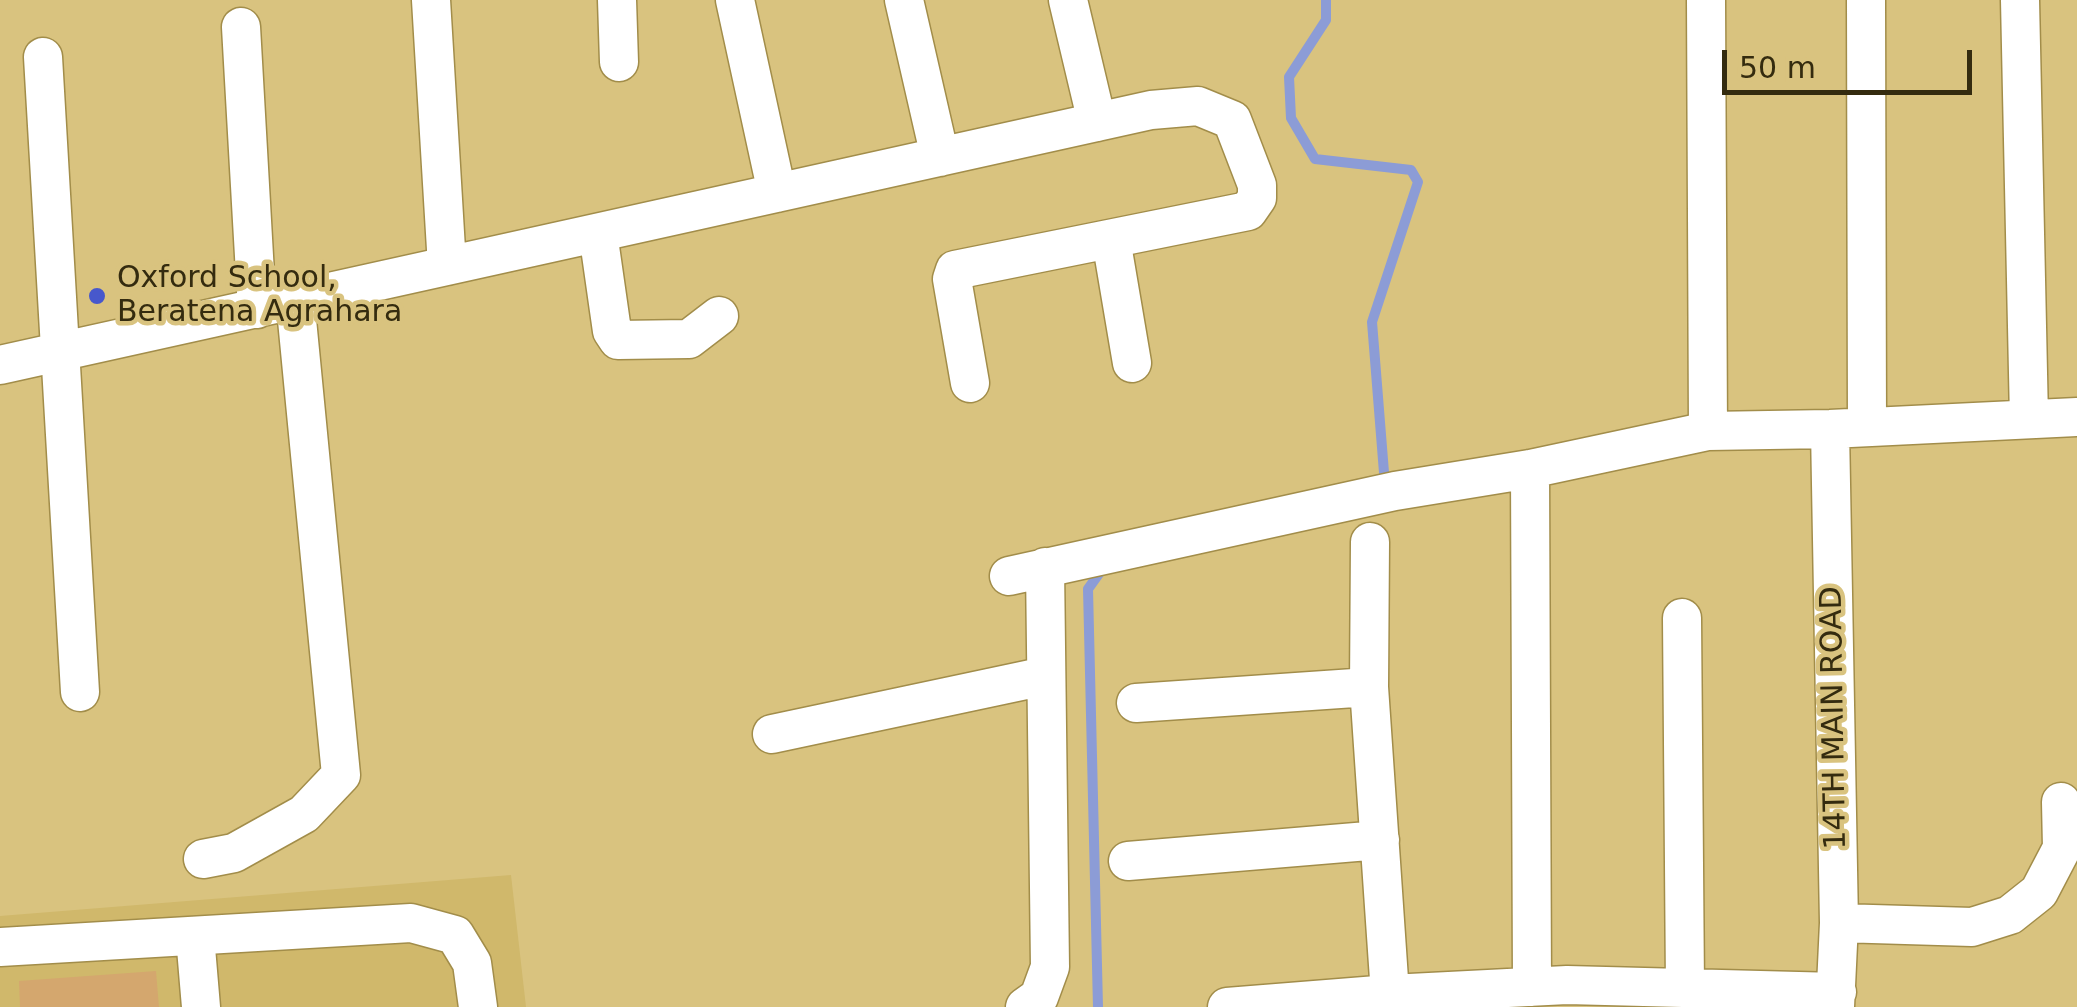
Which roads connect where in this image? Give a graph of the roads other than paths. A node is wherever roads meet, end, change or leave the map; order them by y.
1 (431, 0) edge
2 (617, 0) edge
3 (735, 0) edge
4 (904, 0) edge
5 (1068, 0) edge
6 (1706, 0) edge
7 (2020, 0) edge
8 (1874, 1) edge
9 (242, 27) dead end
10 (44, 57) dead end
11 (619, 62) dead end
12 (1096, 122) junction
13 (940, 157) junction
14 (777, 193) junction
15 (598, 233) junction
16 (1111, 239) junction
17 (447, 266) junction
18 (295, 300) junction
19 (257, 309) junction
20 (720, 316) dead end
21 (58, 352) junction
22 (1132, 363) dead end
23 (0, 365) edge
24 (970, 383) dead end
25 (2077, 417) edge
26 (2029, 418) junction
27 (1848, 428) junction
28 (1708, 431) junction
29 (1530, 469) junction
30 (1370, 542) dead end
31 (1682, 618) dead end
32 (1045, 676) junction
33 (1369, 687) junction
34 (80, 692) dead end
35 (1136, 703) dead end
36 (772, 734) dead end
37 (2061, 802) dead end
38 (1380, 840) junction
39 (203, 859) dead end
40 (1128, 862) dead end
41 (1840, 922) junction
42 (195, 936) junction
43 (0, 947) edge
44 (1532, 987) junction
45 (1685, 988) junction
46 (1390, 994) junction
47 (1836, 1000) edge
48 (201, 1007) edge
49 (478, 1007) edge
50 (1025, 1007) edge
51 (1227, 1007) edge

1 - 17 street
2 - 11 street
3 - 14 street
4 - 13 street
5 - 12 street
6 - 28 street
7 - 26 street
8 - 27 street, 14TH MAIN ROAD
9 - 19 street
10 - 21 street
12 - 13 street
12 - 16 street
13 - 14 street
14 - 15 street
15 - 17 street
15 - 20 street
16 - 22 street
16 - 24 street
17 - 18 street
18 - 19 street
18 - 39 street
19 - 21 street
21 - 23 street
21 - 34 street
25 - 26 street
26 - 27 street
27 - 28 street
27 - 41 street, 14TH MAIN ROAD
28 - 29 street
29 - 32 street
29 - 44 street
30 - 33 street
31 - 45 street
32 - 36 street
32 - 50 street
33 - 35 street
33 - 38 street
37 - 41 street
38 - 40 street
38 - 46 street
41 - 47 street, 14TH MAIN ROAD
42 - 43 street
42 - 48 street
42 - 49 street
44 - 45 street
44 - 46 street
45 - 47 street
46 - 51 street

